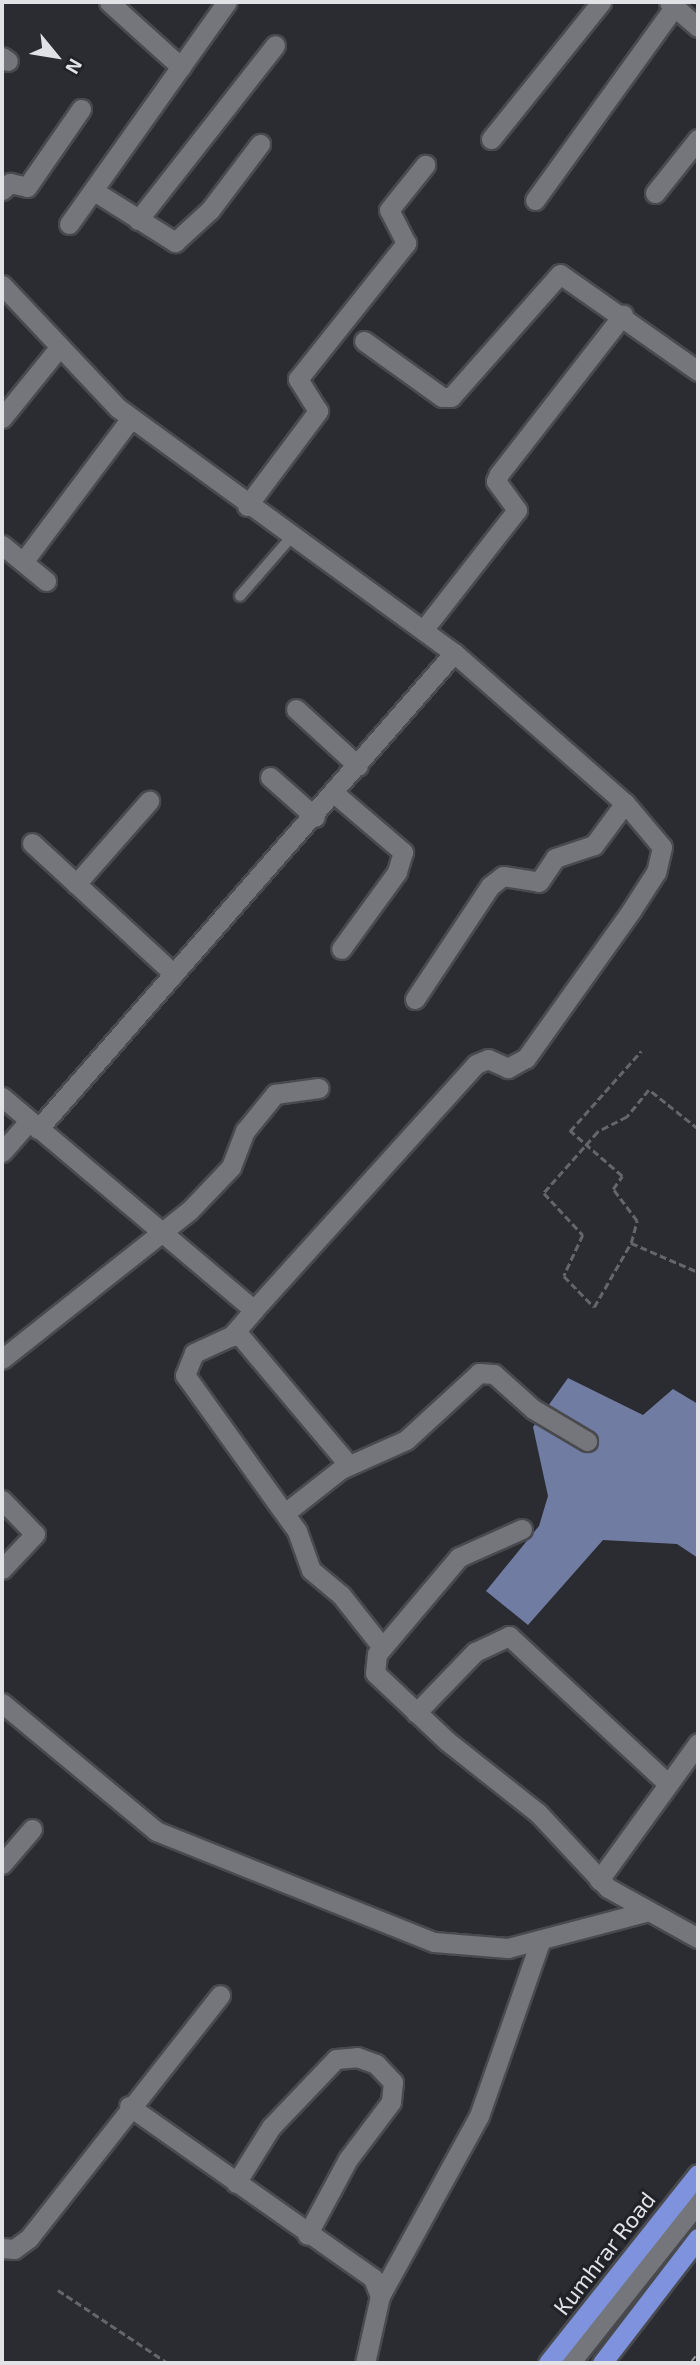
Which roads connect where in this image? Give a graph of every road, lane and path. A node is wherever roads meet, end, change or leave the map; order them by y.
1 (109, 2) edge
2 (227, 2) edge
3 (601, 2) edge
4 (671, 4) edge
5 (698, 27) edge
6 (275, 45) dead end
7 (181, 67) junction
8 (81, 109) dead end
9 (491, 139) dead end
10 (698, 139) edge
11 (260, 144) dead end
12 (425, 165) dead end
13 (2, 190) edge
14 (94, 191) junction
15 (655, 193) dead end
16 (535, 200) dead end
17 (138, 220) junction
18 (69, 224) dead end
19 (5, 295) edge
20 (623, 315) junction
21 (364, 341) dead end
22 (57, 350) junction
23 (698, 371) edge
24 (2, 418) edge
25 (131, 418) junction
26 (247, 506) junction
27 (293, 535) junction
28 (2, 545) edge
29 (23, 562) junction
30 (46, 581) dead end
31 (240, 596) dead end
32 (424, 629) junction
33 (454, 653) junction
34 (296, 709) dead end
35 (358, 766) junction
36 (270, 777) dead end
37 (334, 793) junction
38 (149, 801) dead end
39 (625, 803) junction
40 (315, 817) junction
41 (32, 843) dead end
42 (76, 884) junction
43 (341, 949) dead end
44 (174, 974) junction
45 (415, 999) dead end
46 (641, 1051) dead end
47 (319, 1088) dead end
48 (2, 1097) edge
49 (34, 1125) junction
50 (698, 1129) edge
51 (586, 1146) junction
52 (2, 1152) edge
53 (165, 1233) junction
54 (631, 1243) junction
55 (698, 1272) edge
56 (254, 1310) junction
57 (236, 1331) junction
58 (2, 1359) edge
59 (587, 1441) dead end
60 (349, 1465) junction
61 (2, 1500) edge
62 (285, 1513) junction
63 (522, 1530) dead end
64 (2, 1569) edge
65 (382, 1647) junction
66 (2, 1703) edge
67 (416, 1713) junction
68 (698, 1743) edge
69 (667, 1783) junction
70 (32, 1829) dead end
71 (2, 1864) edge
72 (599, 1880) junction
73 (645, 1912) junction
74 (698, 1938) edge
75 (540, 1942) junction
76 (220, 1995) dead end
77 (129, 2106) junction
78 (698, 2174) edge
79 (236, 2183) junction
80 (698, 2202) edge
81 (307, 2235) junction
82 (698, 2238) edge
83 (2, 2248) edge
84 (58, 2290) dead end
85 (380, 2296) junction
86 (168, 2363) edge
87 (365, 2363) edge
88 (548, 2363) edge
89 (570, 2363) edge
90 (602, 2363) edge

1 - 7 street
2 - 7 street
3 - 9 street
4 - 5 street
4 - 16 street
6 - 17 street
7 - 14 street
8 - 13 street
10 - 15 street
11 - 17 street
12 - 26 street
14 - 17 street
14 - 18 street
19 - 22 street
20 - 21 street
20 - 23 street
20 - 32 street
22 - 24 street
22 - 25 street
25 - 26 street
25 - 29 street
26 - 27 street
27 - 31 lane
27 - 32 street
28 - 29 street
29 - 30 street
32 - 33 street
33 - 35 street
33 - 39 street
34 - 35 street
35 - 37 street
36 - 40 street
37 - 40 street
37 - 43 street
38 - 42 street
39 - 45 street
39 - 56 street
40 - 44 street
41 - 42 street
42 - 44 street
44 - 49 street
46 - 51 path
47 - 53 street
48 - 49 street
49 - 52 street
49 - 53 street
50 - 51 path
51 - 54 path
51 - 54 path
53 - 56 street
53 - 58 street
54 - 55 path
56 - 57 street
57 - 60 street
57 - 62 street
59 - 60 street
60 - 62 street
61 - 64 street
62 - 65 street
63 - 65 street
65 - 67 street
66 - 75 street
67 - 69 street
67 - 72 street
68 - 69 street
69 - 72 street
70 - 71 street
72 - 73 street
73 - 74 street
73 - 75 street
75 - 85 street
76 - 77 street
77 - 79 street
77 - 83 street
78 - 88 highway, Kumhrar Road
79 - 81 street
79 - 81 street
80 - 89 street
81 - 85 street
82 - 90 highway
84 - 86 path
85 - 87 street

